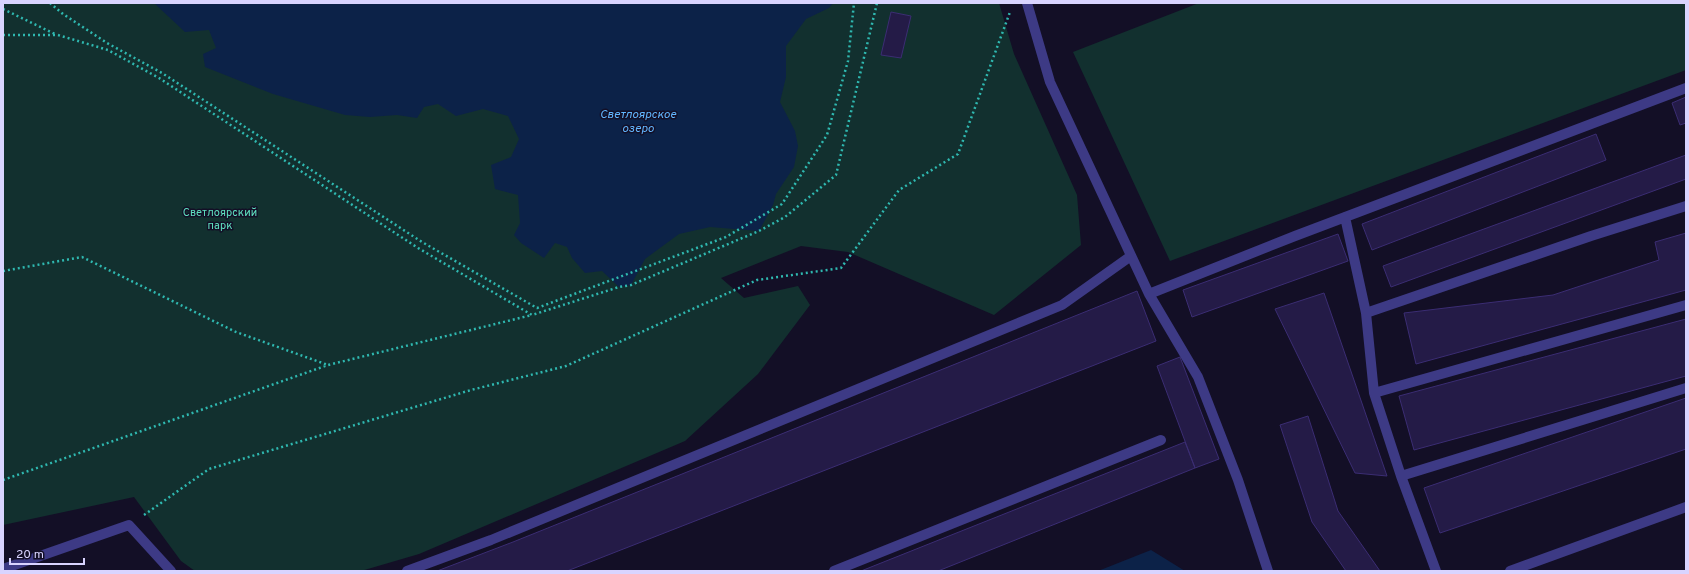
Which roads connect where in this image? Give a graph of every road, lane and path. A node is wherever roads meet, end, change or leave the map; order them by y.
1 (50, 3) edge
2 (854, 3) edge
3 (877, 3) edge
4 (1027, 3) edge
5 (3, 8) edge
6 (1011, 10) dead end
7 (3, 35) edge
8 (58, 35) junction
9 (1686, 88) edge
10 (1686, 206) edge
11 (1345, 217) junction
12 (1131, 256) junction
13 (3, 271) edge
14 (1149, 294) junction
15 (1686, 305) edge
16 (1366, 313) junction
17 (532, 315) junction
18 (328, 365) junction
19 (1686, 388) edge
20 (1374, 393) junction
21 (1161, 440) dead end
22 (1401, 476) junction
23 (3, 480) edge
24 (1686, 507) edge
25 (129, 526) junction
26 (3, 569) edge
27 (171, 571) edge
28 (407, 571) edge
29 (834, 571) edge
30 (1268, 571) edge
31 (1436, 571) edge
32 (1510, 571) edge

1 - 2 path
3 - 17 path
4 - 12 lane
5 - 8 path
6 - 25 path
7 - 8 path
8 - 17 path
9 - 11 lane
10 - 16 lane
11 - 14 lane
11 - 16 lane
12 - 14 lane
12 - 28 lane
13 - 18 path
14 - 30 lane
15 - 20 lane
16 - 20 lane
17 - 18 path
18 - 23 path
19 - 22 lane
20 - 22 lane
21 - 29 lane
22 - 31 lane
24 - 32 lane
25 - 26 lane
25 - 27 lane

